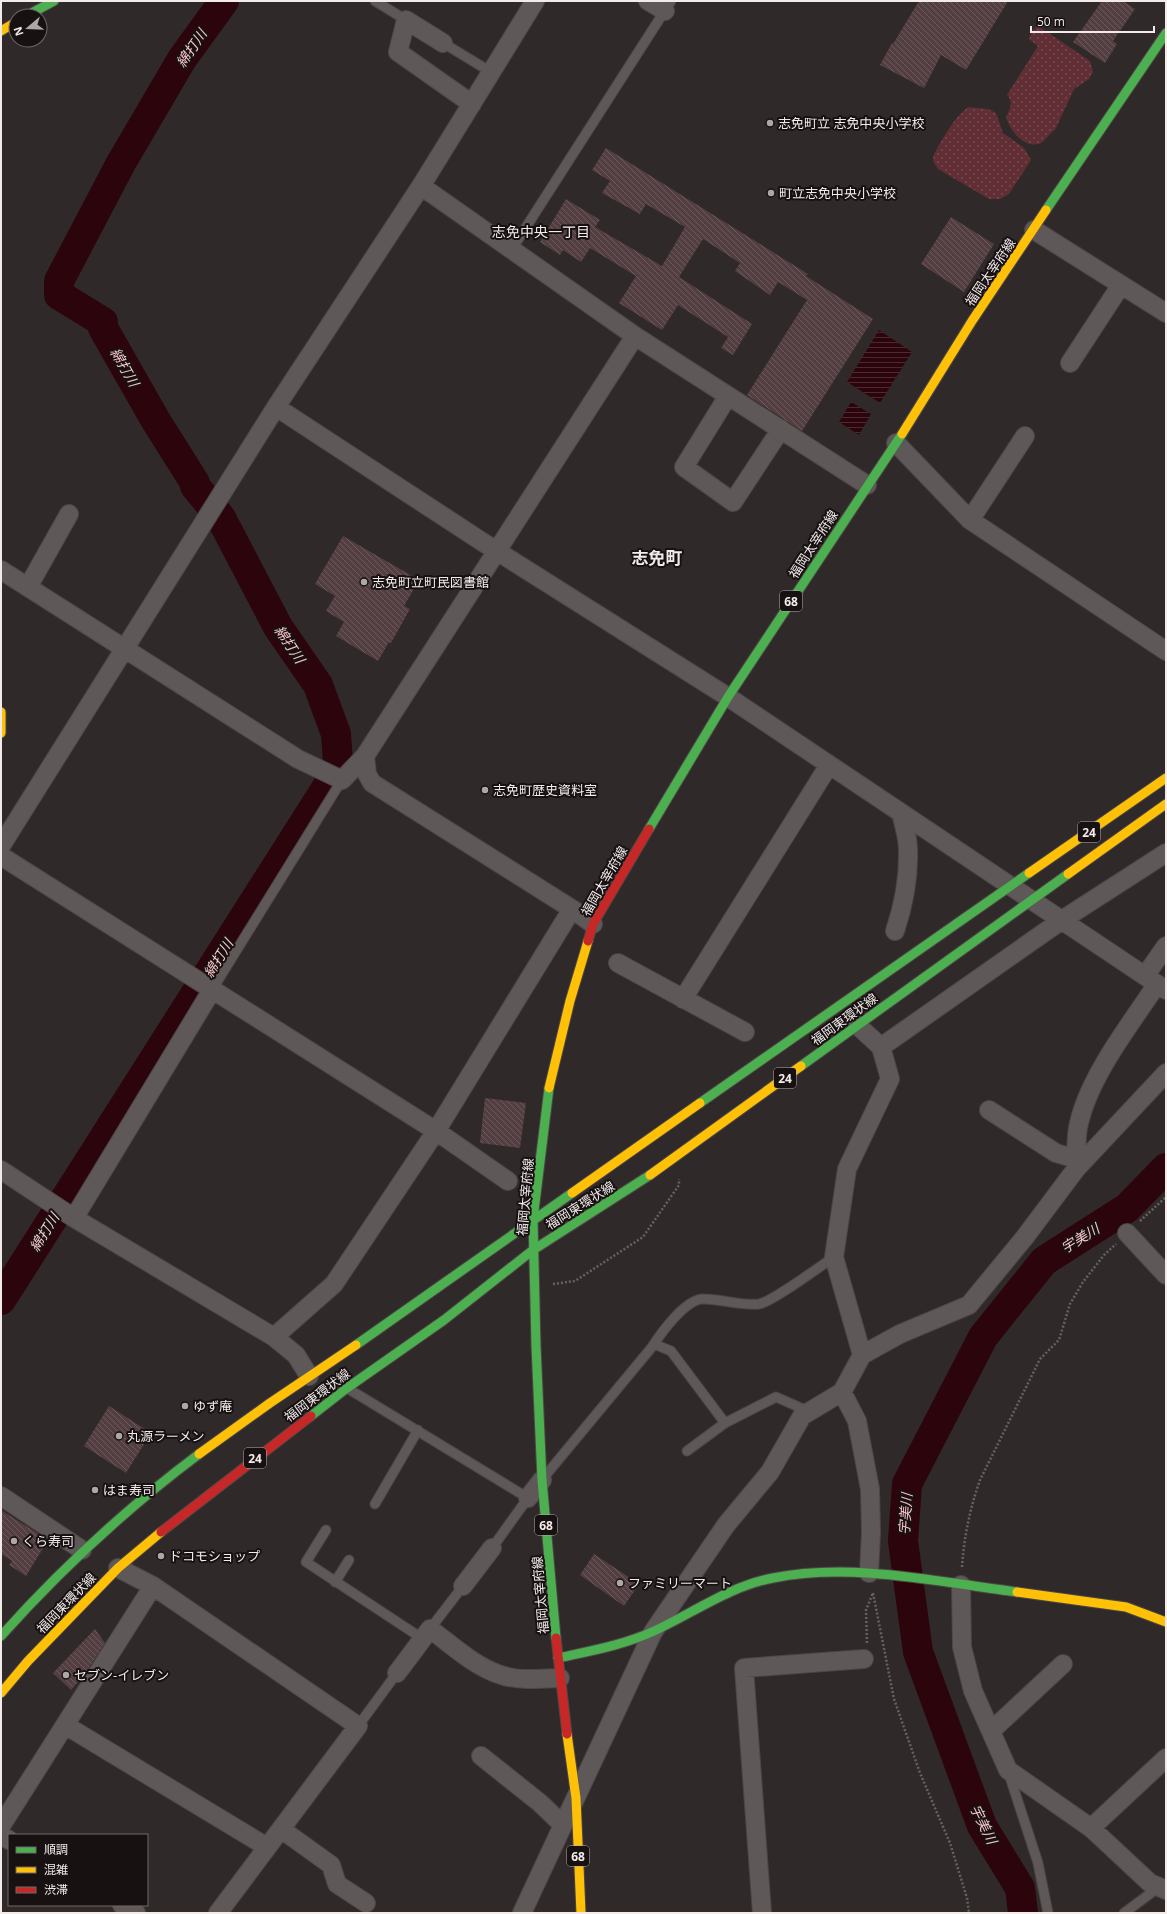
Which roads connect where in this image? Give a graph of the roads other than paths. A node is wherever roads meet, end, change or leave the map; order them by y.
1 (54, 1) edge
2 (375, 1) edge
3 (535, 1) edge
4 (648, 1) edge
5 (668, 6) edge
6 (41, 8) edge
7 (406, 20) junction
8 (1166, 33) edge
9 (444, 43) joint
10 (491, 72) junction
11 (472, 104) junction
12 (421, 186) junction
13 (1034, 230) junction
14 (512, 250) junction
15 (1121, 285) junction
16 (1166, 313) edge
17 (635, 336) junction
18 (1070, 363) dead end
19 (728, 396) junction
20 (276, 407) junction
21 (780, 429) junction
22 (1025, 436) dead end
23 (896, 443) junction
24 (867, 485) junction
25 (69, 514) dead end
26 (970, 520) junction
27 (497, 551) junction
28 (1, 570) edge
29 (28, 587) junction
30 (124, 647) junction
31 (1166, 651) edge
32 (728, 697) junction
33 (1, 712) edge
34 (1, 733) edge
35 (365, 756) junction
36 (829, 765) junction
37 (1166, 778) edge
38 (342, 780) junction
39 (1166, 804) edge
40 (901, 813) junction
41 (1, 846) edge
42 (1166, 853) edge
43 (1, 856) edge
44 (1012, 887) junction
45 (1032, 900) junction
46 (572, 909) junction
47 (1062, 920) junction
48 (593, 924) junction
49 (895, 931) dead end
50 (1166, 946) edge
51 (618, 963) dead end
52 (1156, 984) edge
53 (212, 990) junction
54 (683, 999) junction
55 (857, 1025) junction
56 (744, 1032) dead end
57 (881, 1047) junction
58 (1166, 1073) edge
59 (989, 1110) dead end
60 (436, 1131) junction
61 (1076, 1164) junction
62 (1, 1170) edge
63 (508, 1181) dead end
64 (74, 1218) junction
65 (534, 1219) junction
66 (1127, 1233) road end
67 (534, 1250) junction
68 (834, 1257) junction
69 (1166, 1275) edge
70 (274, 1337) junction
71 (654, 1344) junction
72 (862, 1355) junction
73 (309, 1376) junction
74 (348, 1388) junction
75 (842, 1392) junction
76 (806, 1414) junction
77 (725, 1423) junction
78 (418, 1430) junction
79 (687, 1452) dead end
80 (542, 1480) junction
81 (1, 1496) edge
82 (528, 1498) junction
83 (375, 1504) dead end
84 (326, 1530) dead end
85 (492, 1548) joint
86 (82, 1550) junction
87 (349, 1560) dead end
88 (118, 1568) junction
89 (872, 1574) junction
90 (335, 1582) junction
91 (956, 1584) junction
92 (153, 1586) junction
93 (463, 1586) joint
94 (1166, 1622) edge
95 (653, 1632) junction
96 (427, 1634) junction
97 (1, 1636) edge
98 (558, 1658) junction
99 (864, 1659) road end
100 (1063, 1664) dead end
101 (397, 1674) joint
102 (560, 1678) junction
103 (1, 1693) edge
104 (65, 1725) junction
105 (358, 1726) junction
106 (991, 1732) junction
107 (481, 1756) dead end
108 (1166, 1758) edge
109 (1008, 1770) junction
110 (576, 1798) junction
111 (563, 1825) junction
112 (1, 1826) edge
113 (1091, 1828) junction
114 (281, 1829) junction
115 (267, 1847) junction
116 (1161, 1888) edge
117 (366, 1903) dead end
118 (124, 1906) edge
119 (136, 1913) edge
120 (218, 1913) edge
121 (522, 1913) edge
122 (581, 1913) edge
123 (762, 1913) edge
124 (1048, 1913) edge
125 (1124, 1913) edge

1 - 6 main road
2 - 7 lane
3 - 10 street
4 - 5 street
5 - 14 lane
7 - 9 street
7 - 11 street
8 - 13 main road, 福岡太宰府線 / 68
9 - 10 lane
10 - 11 street
11 - 12 street
12 - 14 street
12 - 20 street
13 - 15 street
13 - 23 main road, 福岡太宰府線 / 68
14 - 17 street
15 - 16 street
15 - 18 street
17 - 19 street
17 - 27 street
19 - 21 street
19 - 21 street
20 - 27 street
20 - 30 street
21 - 24 street
22 - 26 street
23 - 24 main road, 福岡太宰府線 / 68
23 - 26 street
24 - 32 main road, 福岡太宰府線 / 68
25 - 29 street
26 - 31 street
27 - 32 street
27 - 35 street
28 - 29 street
29 - 30 street
30 - 38 street
30 - 41 street
32 - 36 street
32 - 48 main road, 福岡太宰府線 / 68
33 - 34 main road
35 - 38 street
35 - 46 street
36 - 40 street
36 - 54 street
37 - 44 main road, 福岡東環状線 / 24
38 - 53 lane
39 - 45 main road, 福岡東環状線 / 24
40 - 44 street
40 - 49 street
42 - 47 street
43 - 53 street
44 - 45 street
44 - 65 main road, 福岡東環状線 / 24
45 - 47 street
45 - 55 main road, 福岡東環状線 / 24
46 - 48 street
46 - 60 street
47 - 52 street
47 - 57 street
48 - 65 main road, 福岡太宰府線 / 68
50 - 52 street
51 - 54 street
52 - 61 street
53 - 60 street
53 - 64 street
54 - 56 street
55 - 57 street
55 - 67 main road, 福岡東環状線 / 24
57 - 68 street
58 - 61 street
59 - 61 street
60 - 63 street
60 - 70 street
61 - 72 street
62 - 64 street
64 - 70 street
65 - 67 main road, 福岡太宰府線 / 68
65 - 73 main road, 福岡東環状線 / 24
66 - 69 street
67 - 74 main road, 福岡東環状線 / 24
67 - 80 main road, 福岡太宰府線 / 68
68 - 71 lane
68 - 72 street
70 - 73 street
71 - 77 lane
71 - 80 lane
72 - 75 street
73 - 86 main road, 福岡東環状線 / 24
74 - 78 lane
74 - 88 main road, 福岡東環状線 / 24
75 - 76 street
75 - 89 street
76 - 77 lane
76 - 95 street
77 - 79 lane
78 - 82 lane
78 - 83 lane
80 - 82 street
80 - 98 main road, 福岡太宰府線 / 68
81 - 86 street
82 - 85 lane
84 - 90 lane
85 - 93 street
86 - 97 main road, 福岡東環状線 / 24
87 - 90 lane
88 - 92 street
88 - 103 main road, 福岡東環状線 / 24
89 - 91 main road
89 - 95 main road
90 - 96 lane
91 - 94 main road
91 - 106 street
92 - 104 street
92 - 105 street
93 - 96 lane
95 - 98 main road
95 - 110 street
96 - 101 street
96 - 102 street
98 - 102 main road, 福岡太宰府線 / 68
99 - 123 street
100 - 106 street
101 - 105 lane
102 - 110 main road, 福岡太宰府線 / 68
104 - 112 street
104 - 115 street
105 - 114 street
106 - 109 street
107 - 111 street
108 - 113 street
109 - 113 street
109 - 124 lane
110 - 111 street
110 - 122 main road, 福岡太宰府線 / 68
111 - 121 street
113 - 116 street
114 - 115 street
114 - 117 street
115 - 120 street
116 - 125 lane
118 - 119 street

